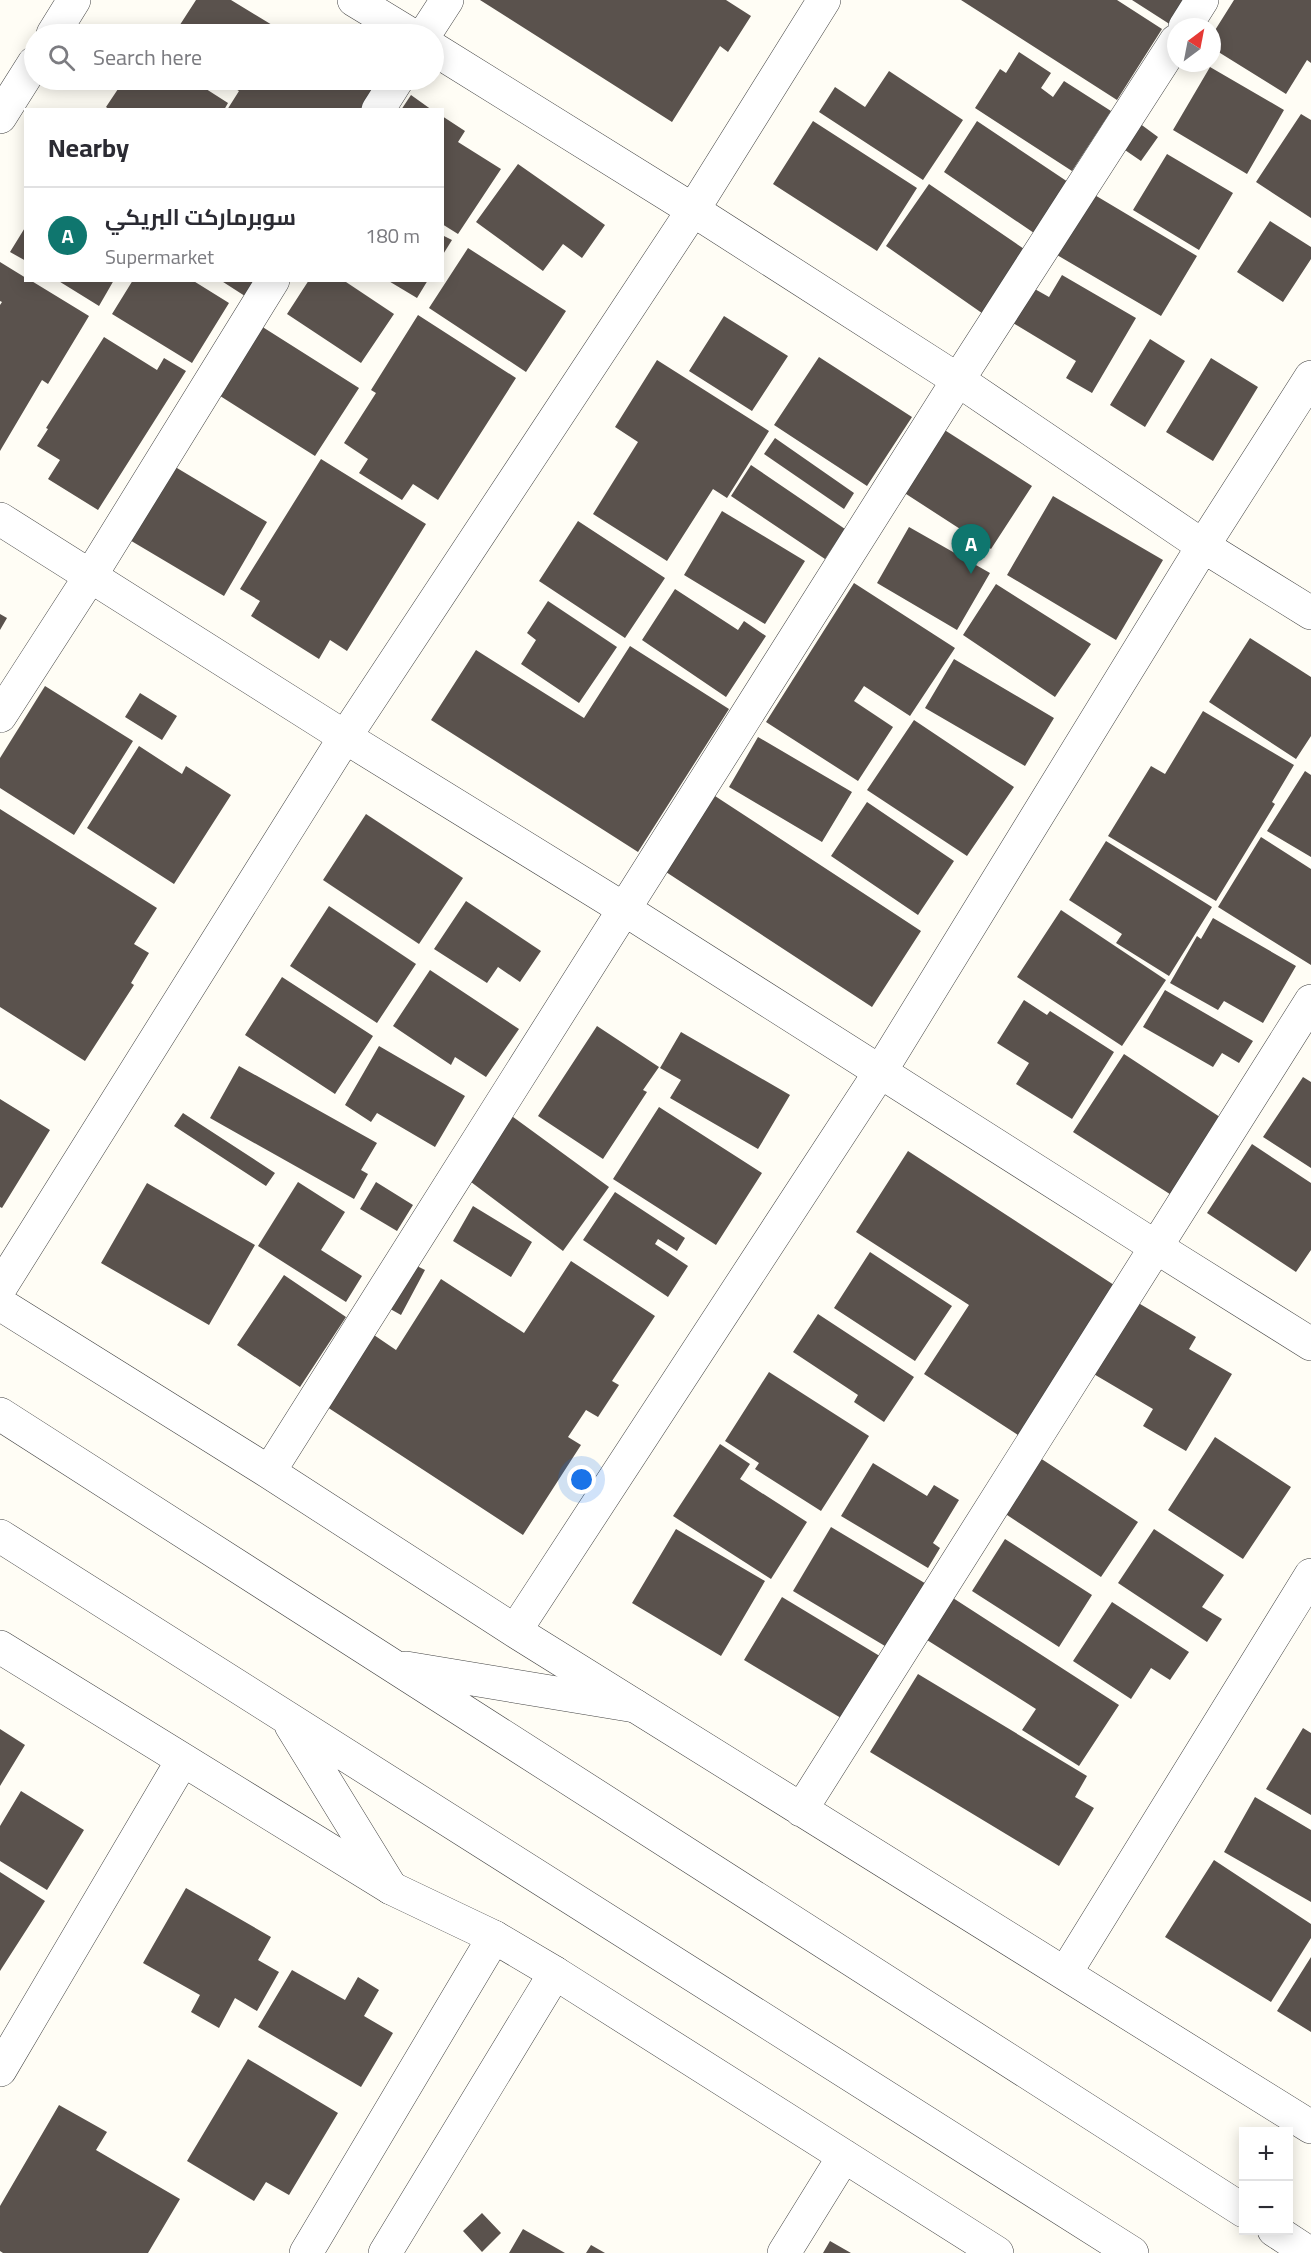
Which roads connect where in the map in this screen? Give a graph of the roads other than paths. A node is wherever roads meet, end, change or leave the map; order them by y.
1 (74, 0) edge
2 (354, 0) edge
3 (447, 0) edge
4 (824, 0) edge
5 (1202, 0) edge
6 (1191, 18) edge
7 (58, 24) edge
8 (394, 24) edge
9 (431, 24) edge
10 (444, 55) edge
11 (1167, 55) edge
12 (24, 79) edge
13 (391, 90) edge
14 (379, 108) edge
15 (0, 117) edge
16 (693, 210) junction
17 (272, 282) edge
18 (1311, 377) edge
19 (958, 380) junction
20 (0, 519) edge
21 (1203, 546) junction
22 (91, 575) junction
23 (1311, 613) edge
24 (0, 716) edge
25 (345, 737) junction
26 (624, 909) junction
27 (1311, 1001) edge
28 (880, 1072) junction
29 (1156, 1247) junction
30 (0, 1288) edge
31 (0, 1304) edge
32 (1311, 1344) edge
33 (0, 1414) edge
34 (269, 1472) junction
35 (0, 1536) edge
36 (1311, 1575) edge
37 (515, 1631) junction
38 (0, 1647) edge
39 (393, 1666) junction
40 (635, 1706) junction
41 (287, 1718) junction
42 (182, 1761) junction
43 (801, 1810) junction
44 (391, 1888) junction
45 (494, 1937) junction
46 (1065, 1972) junction
47 (555, 1973) junction
48 (0, 2070) edge
49 (1311, 2127) edge
50 (844, 2156) junction
51 (1239, 2208) edge
52 (1282, 2235) edge
53 (306, 2253) edge
54 (385, 2253) edge
55 (784, 2253) edge
56 (997, 2253) edge
57 (1132, 2253) edge
58 (1309, 2253) edge

1 - 7 street
2 - 8 street
3 - 9 street
4 - 16 street
5 - 6 street
10 - 16 street
11 - 19 street
12 - 15 street
13 - 14 street
16 - 19 street
16 - 25 street
17 - 22 street
18 - 21 street
19 - 21 street
19 - 26 street
20 - 22 street
21 - 23 street
21 - 28 street
22 - 24 street
22 - 25 street
25 - 26 street
25 - 30 street
26 - 28 street
26 - 34 street
27 - 29 street
28 - 29 street
28 - 37 street
29 - 32 street
29 - 43 street
31 - 34 street
33 - 39 street
34 - 37 street
35 - 41 street
36 - 46 street
37 - 40 street
38 - 42 street
39 - 40 street
39 - 51 street
40 - 43 street
41 - 44 street
41 - 57 street
42 - 44 street
42 - 48 street
43 - 46 street
44 - 45 street
45 - 47 street
45 - 53 street
46 - 49 street
47 - 50 street
47 - 54 street
50 - 55 street
50 - 56 street
52 - 58 street

